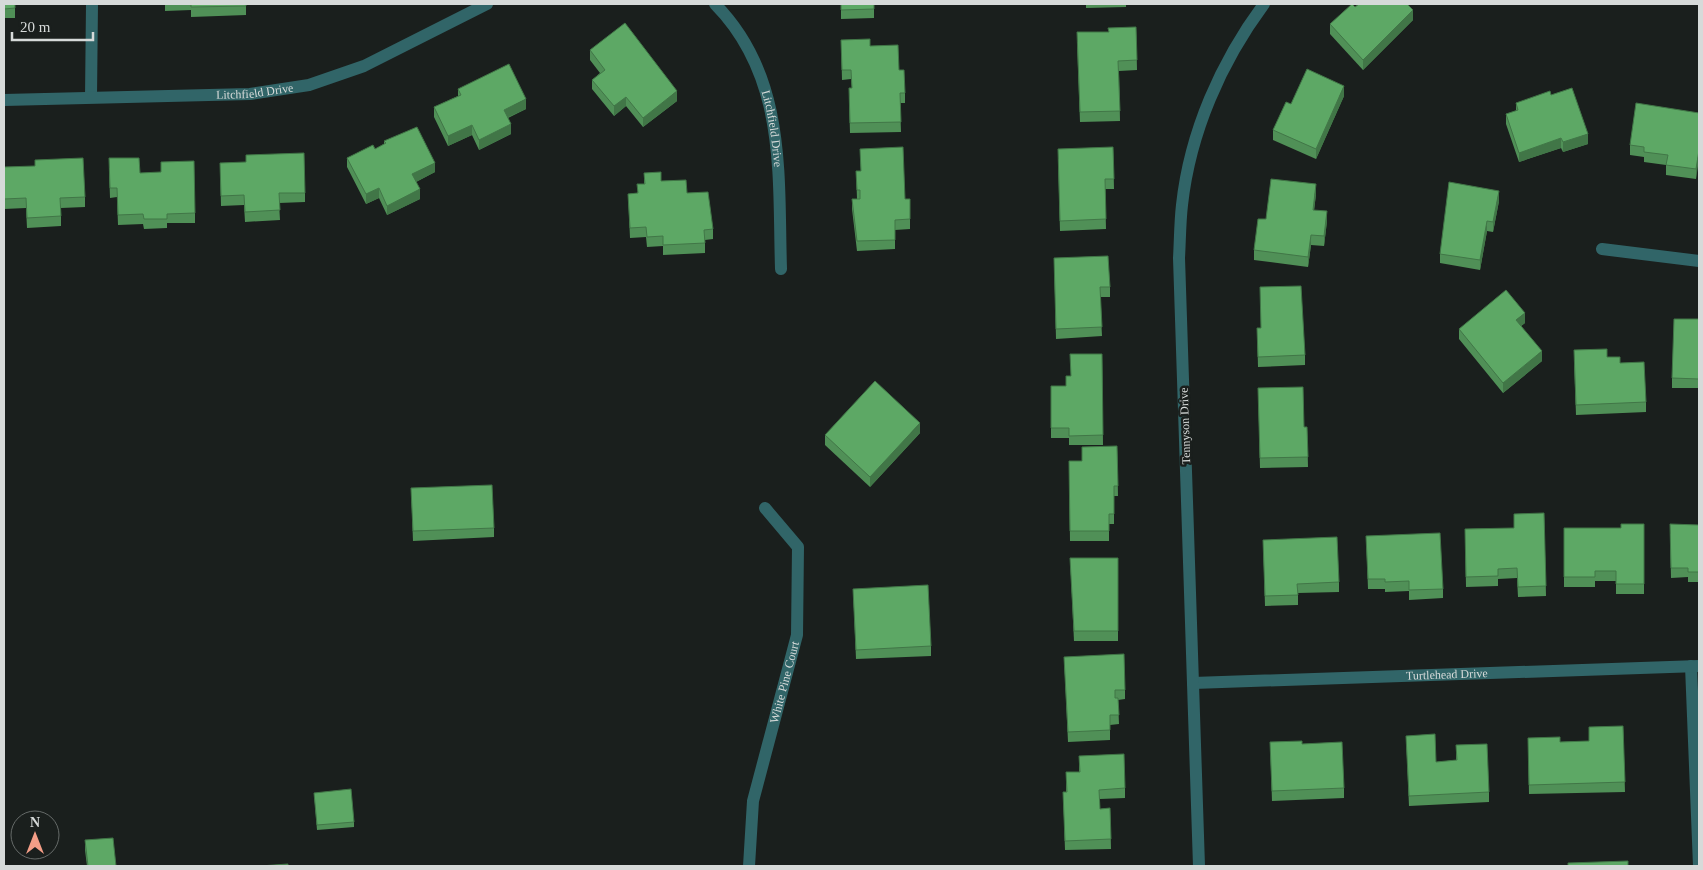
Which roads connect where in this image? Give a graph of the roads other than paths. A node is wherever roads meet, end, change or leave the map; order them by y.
1 (92, 4) edge
2 (487, 4) edge
3 (715, 4) edge
4 (1264, 4) edge
5 (91, 97) junction
6 (4, 100) edge
7 (1602, 250) dead end
8 (1699, 261) edge
9 (781, 269) dead end
10 (765, 508) dead end
11 (1695, 666) edge
12 (1193, 683) junction
13 (749, 866) edge
14 (1199, 866) edge
15 (1699, 866) edge

1 - 5 street
2 - 5 street, Litchfield Drive
3 - 9 street, Litchfield Drive
4 - 12 street, Tennyson Drive
5 - 6 street, Litchfield Drive
7 - 8 street
10 - 13 street, White Pine Court
11 - 12 street, Turtlehead Drive
11 - 15 street
12 - 14 street, Tennyson Drive

